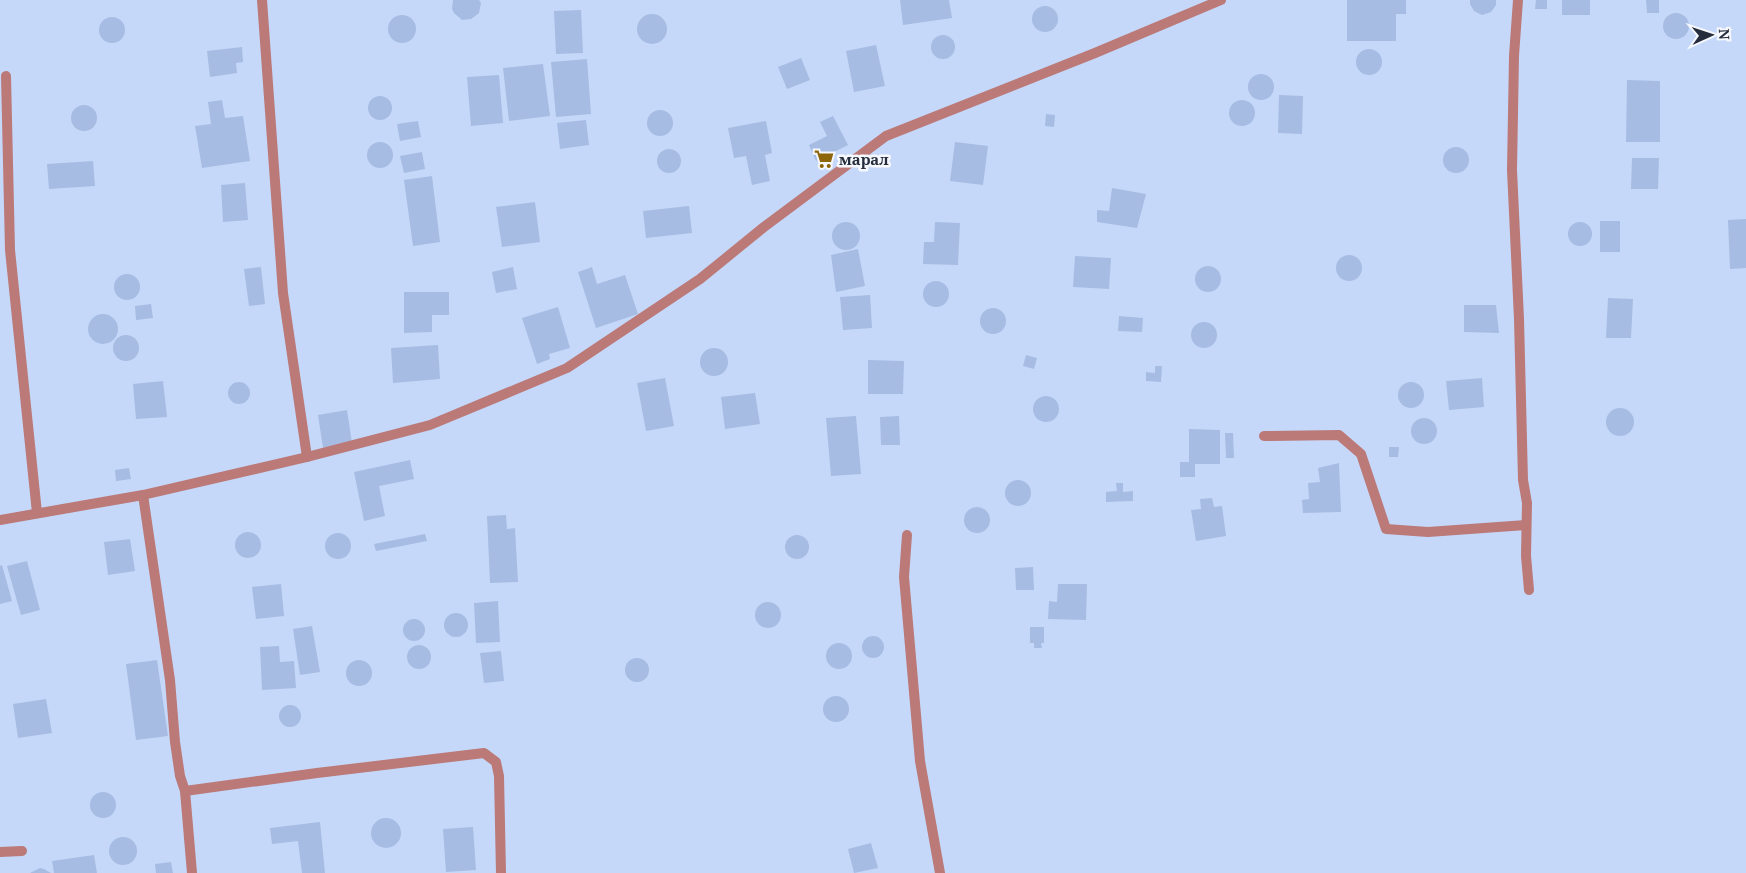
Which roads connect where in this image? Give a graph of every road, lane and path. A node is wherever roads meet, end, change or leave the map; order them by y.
1 (262, 0) edge
2 (1221, 0) edge
3 (1518, 0) edge
4 (1202, 3) edge
5 (6, 76) dead end
6 (1264, 436) dead end
7 (307, 457) junction
8 (143, 495) junction
9 (37, 514) junction
10 (0, 520) edge
11 (1526, 525) junction
12 (907, 535) dead end
13 (1529, 590) dead end
14 (185, 791) junction
15 (22, 851) dead end
16 (0, 852) edge
17 (192, 873) edge
18 (500, 873) edge
19 (940, 873) edge

1 - 7 street
2 - 4 street
3 - 11 street
4 - 7 street
5 - 9 street
6 - 11 street
7 - 8 street
8 - 9 street
8 - 14 street
9 - 10 street
11 - 13 street
12 - 19 street
14 - 17 street
14 - 18 street
15 - 16 street

